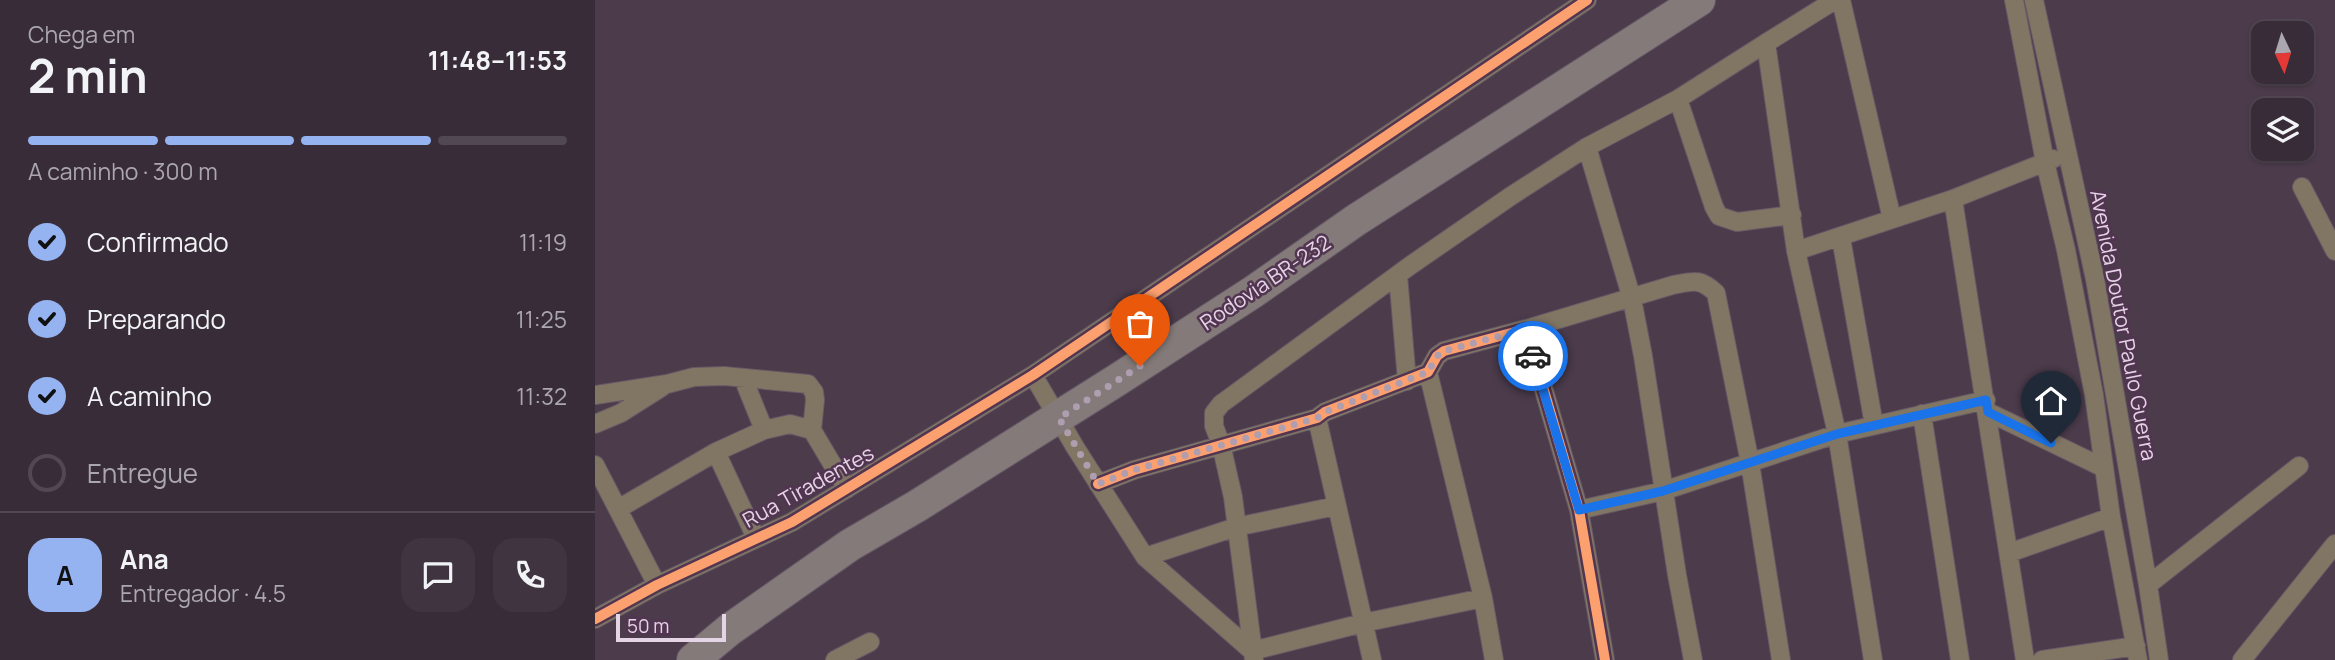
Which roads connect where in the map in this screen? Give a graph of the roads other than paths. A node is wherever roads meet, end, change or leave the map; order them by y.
1 (1587, 0) edge
2 (1699, 0) edge
3 (1835, 0) edge
4 (1841, 0) edge
5 (2014, 0) edge
6 (2034, 0) edge
7 (1766, 43) junction
8 (1678, 99) junction
9 (1587, 147) junction
10 (2067, 155) junction
11 (2045, 162) junction
12 (2302, 187) dead end
13 (1953, 199) junction
14 (1791, 215) junction
15 (1892, 219) junction
16 (1841, 238) junction
17 (1797, 251) junction
18 (2335, 251) edge
19 (1398, 275) junction
20 (1632, 299) junction
21 (2103, 321) junction
22 (2080, 325) junction
23 (1526, 329) junction
24 (1428, 372) junction
25 (1033, 375) junction
26 (743, 379) junction
27 (1407, 381) junction
28 (667, 384) junction
29 (595, 395) edge
30 (1987, 406) junction
31 (1922, 414) junction
32 (1059, 418) junction
33 (1317, 418) junction
34 (595, 424) edge
35 (1874, 425) junction
36 (764, 430) junction
37 (812, 430) junction
38 (1837, 434) junction
39 (1221, 444) junction
40 (716, 452) junction
41 (1750, 463) junction
42 (595, 465) edge
43 (2299, 466) dead end
44 (2104, 468) junction
45 (1098, 484) junction
46 (847, 489) junction
47 (1663, 491) junction
48 (1336, 506) junction
49 (618, 509) junction
50 (1579, 510) junction
51 (2111, 517) junction
52 (1236, 527) junction
53 (756, 538) junction
54 (2335, 544) edge
55 (2009, 554) junction
56 (1145, 557) junction
57 (657, 585) junction
58 (2148, 585) junction
59 (1483, 598) junction
60 (595, 619) edge
61 (1363, 623) junction
62 (870, 642) dead end
63 (2137, 653) edge
64 (1253, 655) edge
65 (693, 660) edge
66 (835, 660) edge
67 (1372, 660) edge
68 (1494, 660) edge
69 (1605, 660) edge
70 (1693, 660) edge
71 (1781, 660) edge
72 (1873, 660) edge
73 (1960, 660) edge
74 (2025, 660) edge
75 (2042, 660) edge
76 (2159, 660) edge
77 (2242, 660) edge

1 - 25 street, Rua Tiradentes
2 - 32 highway, Rodovia BR-232
3 - 7 street
4 - 15 street
5 - 11 street, Avenida Doutor Paulo Guerra
6 - 10 street, Avenida Doutor Paulo Guerra
7 - 8 street
7 - 14 street
8 - 9 street
8 - 14 street
9 - 19 street
9 - 20 street
10 - 11 street
10 - 21 street, Avenida Doutor Paulo Guerra
11 - 13 street
11 - 22 street, Avenida Doutor Paulo Guerra
12 - 18 street
13 - 15 street
13 - 30 street
14 - 17 street
15 - 16 street
16 - 17 street
16 - 35 street
17 - 38 street
19 - 27 street
19 - 39 street
20 - 23 street
20 - 41 street
20 - 47 street
21 - 22 street
21 - 58 street, Avenida Doutor Paulo Guerra
22 - 44 street, Avenida Doutor Paulo Guerra
23 - 24 street
23 - 50 street
24 - 27 street
24 - 59 street
25 - 32 street
25 - 46 street, Rua Tiradentes
26 - 28 street
26 - 36 street
26 - 37 street
27 - 33 street
28 - 29 street
28 - 34 street
30 - 31 street
30 - 44 street
30 - 55 street
31 - 35 street
31 - 73 street
32 - 45 street
32 - 65 highway, Rodovia BR-232
33 - 39 street
33 - 48 street
35 - 38 street
36 - 37 street
36 - 40 street
37 - 46 street
38 - 41 street
38 - 72 street
39 - 45 street
39 - 52 street
40 - 49 street
40 - 53 street
41 - 47 street
41 - 71 street
42 - 49 street
43 - 58 street
44 - 51 street, Avenida Doutor Paulo Guerra
45 - 56 street
46 - 53 street, Rua Tiradentes
47 - 50 street
47 - 70 street
48 - 52 street
48 - 61 street
49 - 57 street
50 - 69 street
51 - 55 street
51 - 63 street, Avenida Doutor Paulo Guerra
52 - 56 street
52 - 64 street
53 - 57 street, Rua Tiradentes
54 - 77 street
55 - 74 street
56 - 64 street
57 - 60 street, Rua Tiradentes
58 - 76 street, Avenida Doutor Paulo Guerra
59 - 61 street
59 - 68 street
61 - 64 street
61 - 67 street
62 - 66 street
63 - 75 street

